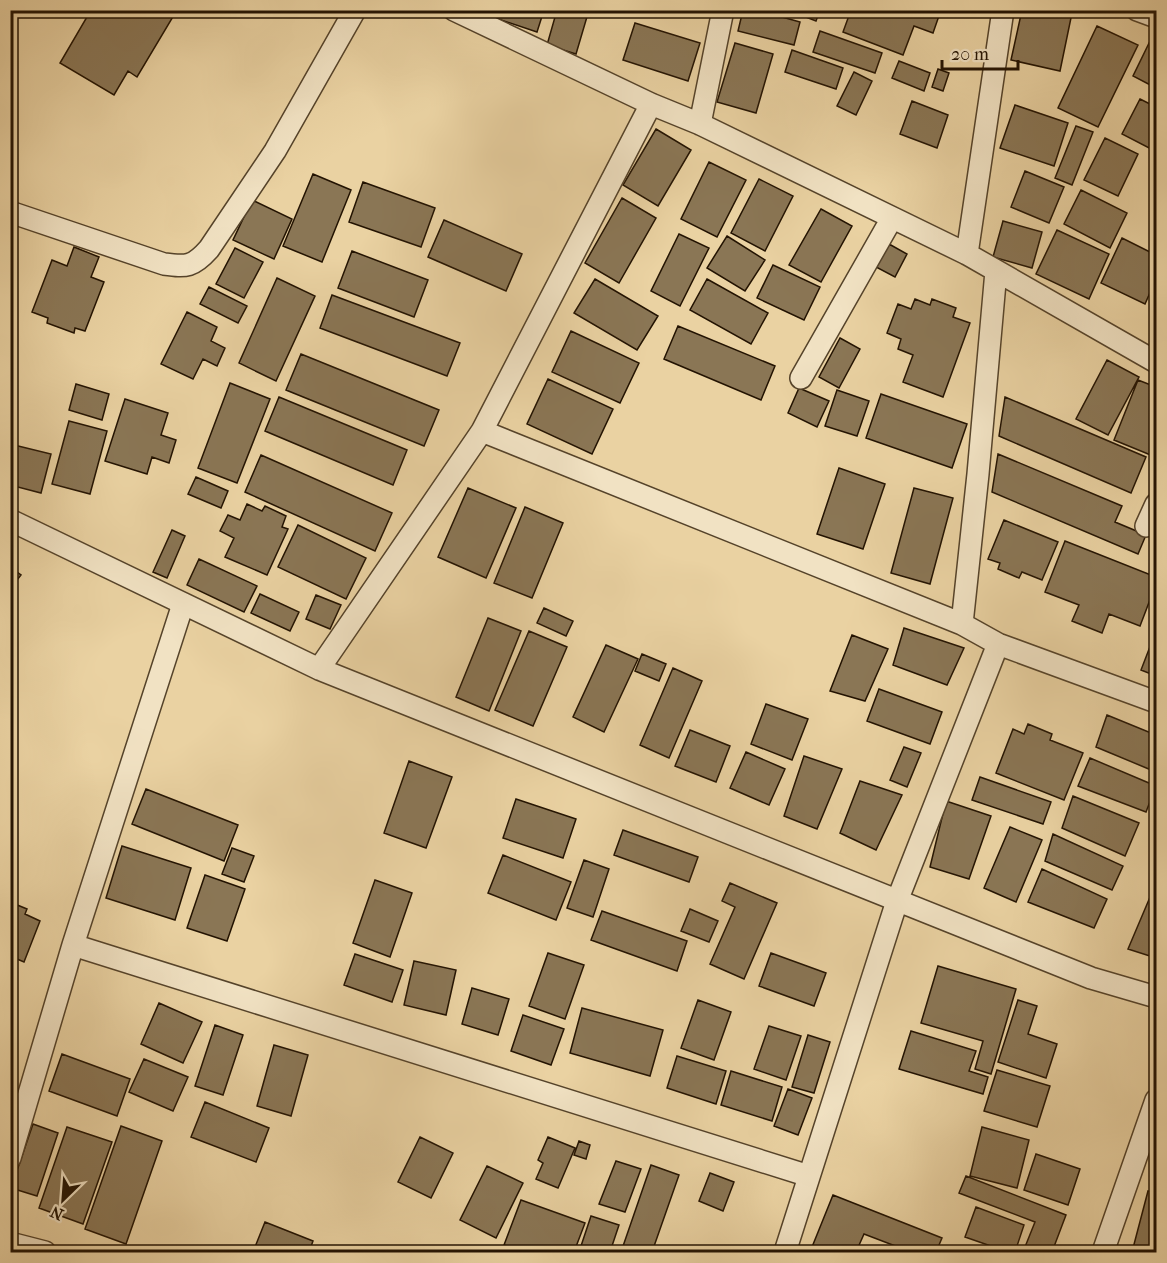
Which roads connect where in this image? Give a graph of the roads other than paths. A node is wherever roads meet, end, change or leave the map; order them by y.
1 (355, 10) edge
2 (454, 10) edge
3 (723, 10) edge
4 (1003, 10) edge
5 (1137, 10) edge
6 (1156, 17) edge
7 (651, 104) junction
8 (700, 124) junction
9 (10, 212) edge
10 (892, 218) junction
11 (967, 254) junction
12 (996, 271) junction
13 (1156, 362) edge
14 (801, 378) dead end
15 (482, 431) junction
16 (1156, 504) edge
17 (10, 520) edge
18 (1146, 526) dead end
19 (183, 604) junction
20 (962, 624) junction
21 (998, 644) junction
22 (319, 669) junction
23 (1156, 702) edge
24 (897, 901) junction
25 (73, 945) junction
26 (1156, 998) edge
27 (1156, 1100) edge
28 (10, 1158) edge
29 (809, 1176) junction
30 (10, 1243) edge
31 (45, 1252) edge
32 (785, 1252) edge
33 (1103, 1252) edge

1 - 9 street
2 - 7 street
3 - 8 street
4 - 11 street
5 - 6 street
7 - 8 street
7 - 15 street
8 - 10 street
10 - 11 street
10 - 14 street
11 - 12 street
12 - 13 street
12 - 20 street
15 - 20 street
15 - 22 street
16 - 18 street
17 - 19 street
19 - 22 street
19 - 25 street
20 - 21 street
21 - 23 street
21 - 24 street
22 - 24 street
24 - 26 street
24 - 29 street
25 - 28 street
25 - 29 street
27 - 33 street
29 - 32 street
30 - 31 street

